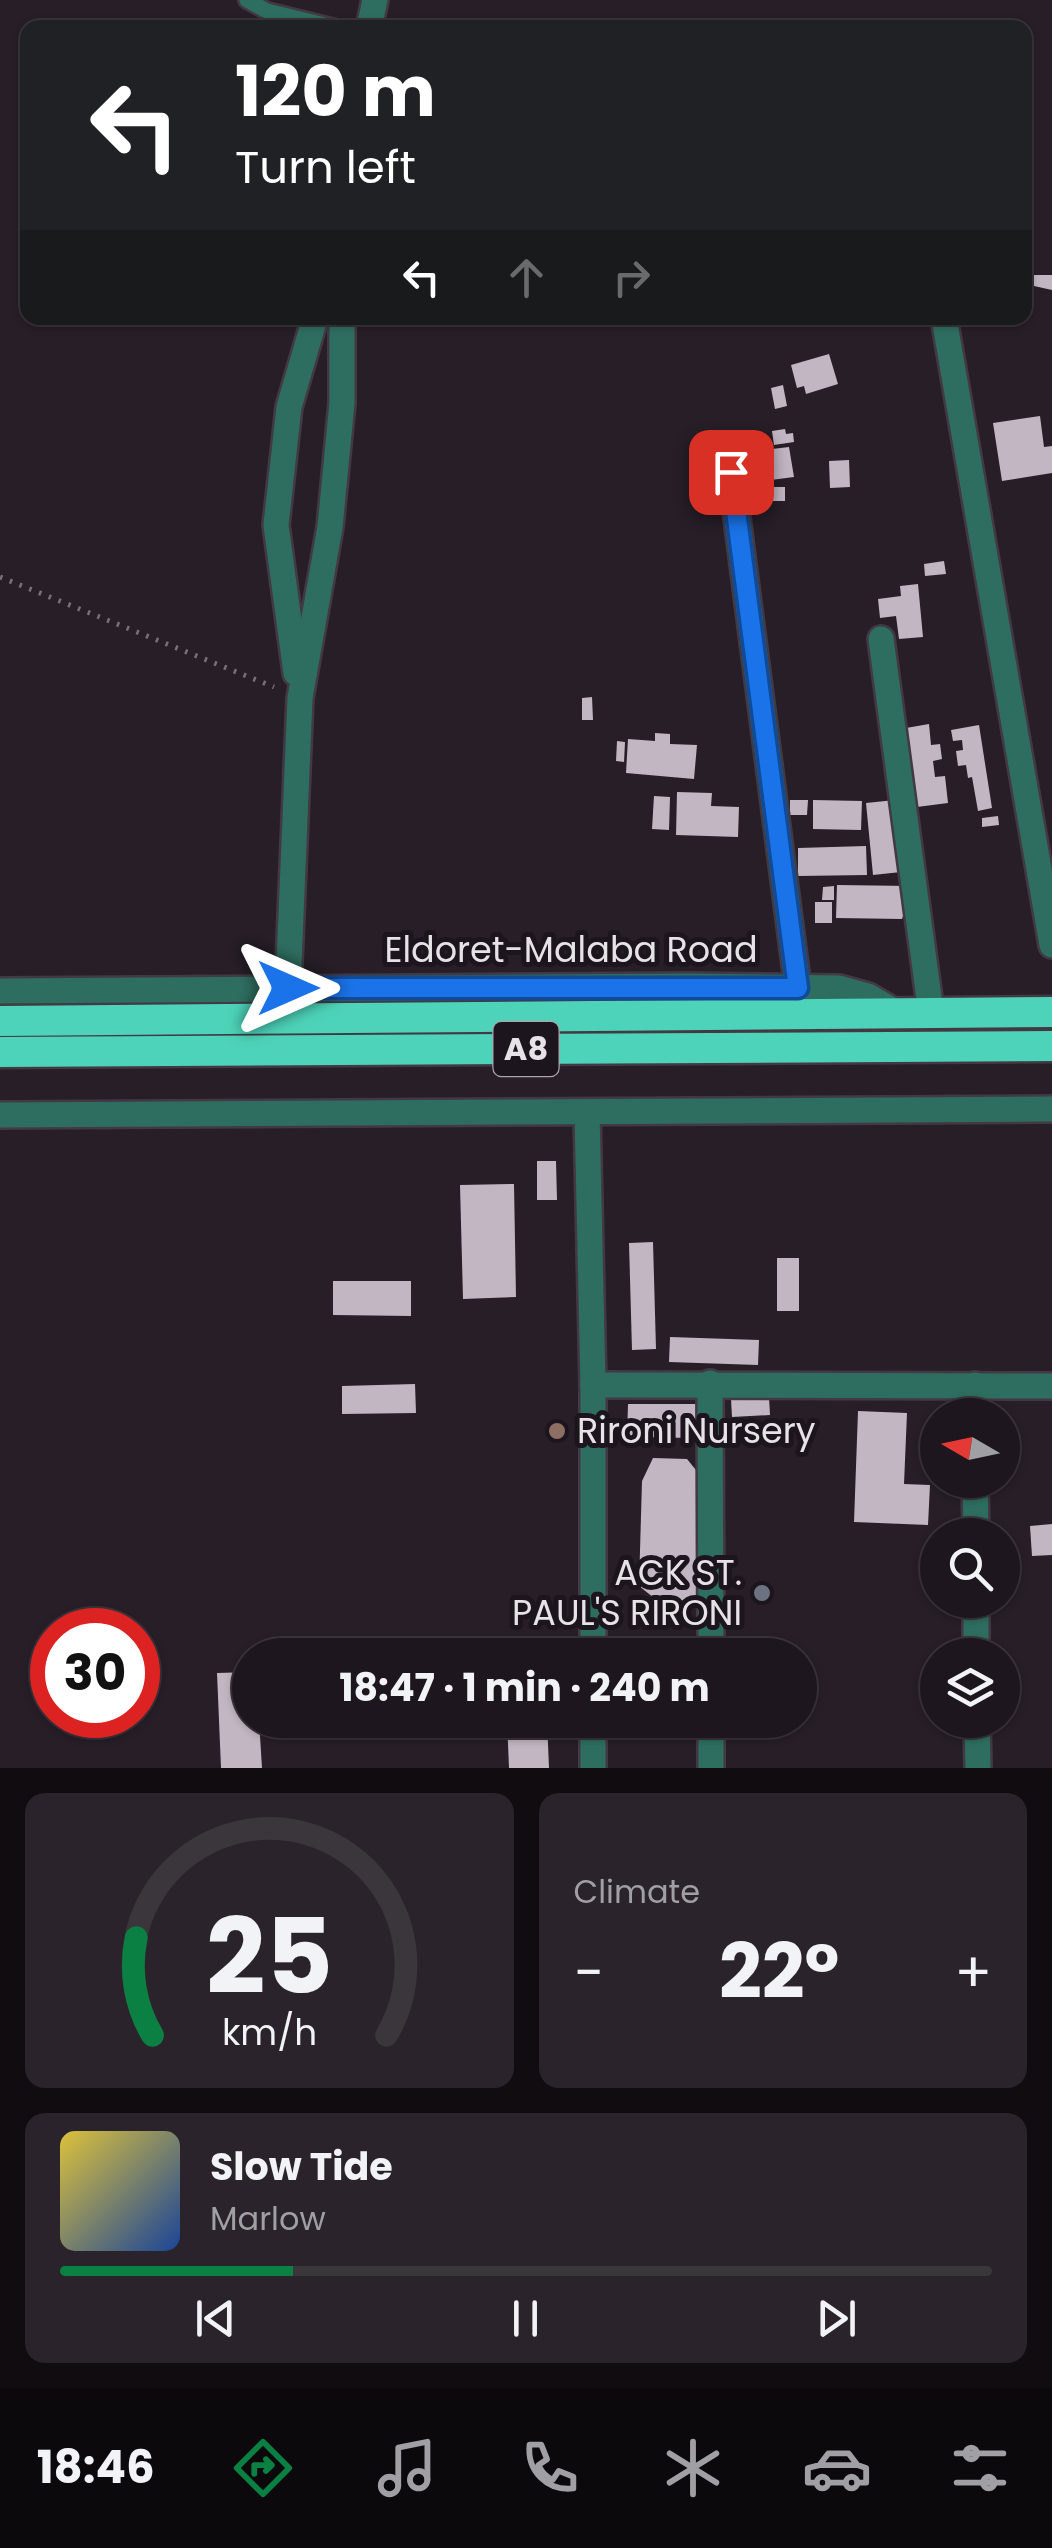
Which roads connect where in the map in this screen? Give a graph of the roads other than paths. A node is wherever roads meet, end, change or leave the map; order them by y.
1 (248, 0) edge
2 (304, 20) edge
3 (313, 325) edge
4 (342, 325) edge
5 (945, 325) edge
6 (731, 472) dead end
7 (880, 639) dead end
8 (300, 698) junction
9 (1052, 945) edge
10 (288, 988) junction
11 (798, 988) junction
12 (0, 991) edge
13 (932, 1012) junction
14 (1052, 1012) edge
15 (897, 1013) junction
16 (0, 1021) edge
17 (1052, 1046) edge
18 (0, 1052) edge
19 (1052, 1109) edge
20 (587, 1112) junction
21 (0, 1115) edge
22 (710, 1383) junction
23 (974, 1384) junction
24 (593, 1385) junction
25 (1052, 1386) edge
26 (974, 1398) edge
27 (593, 1638) edge
28 (711, 1638) edge
29 (593, 1738) edge
30 (711, 1738) edge
31 (977, 1738) edge
32 (592, 1768) edge
33 (711, 1768) edge
34 (978, 1768) edge

1 - 2 lane
3 - 8 street
4 - 8 street
5 - 9 street
6 - 11 street
7 - 13 street
8 - 10 street
10 - 11 street, Eldoret-Malaba Road
10 - 12 street, Eldoret-Malaba Road
11 - 15 street, Eldoret-Malaba Road
13 - 14 highway, Eldoret-Malaba Road / A8
13 - 15 highway, Eldoret-Malaba Road / A8
15 - 16 highway, Eldoret-Malaba Road / A8
17 - 18 highway, A8
19 - 20 street
20 - 21 street
20 - 24 street
22 - 23 street
22 - 24 street
22 - 28 street
23 - 25 street
23 - 26 street
24 - 27 street
29 - 32 street
30 - 33 street
31 - 34 street

